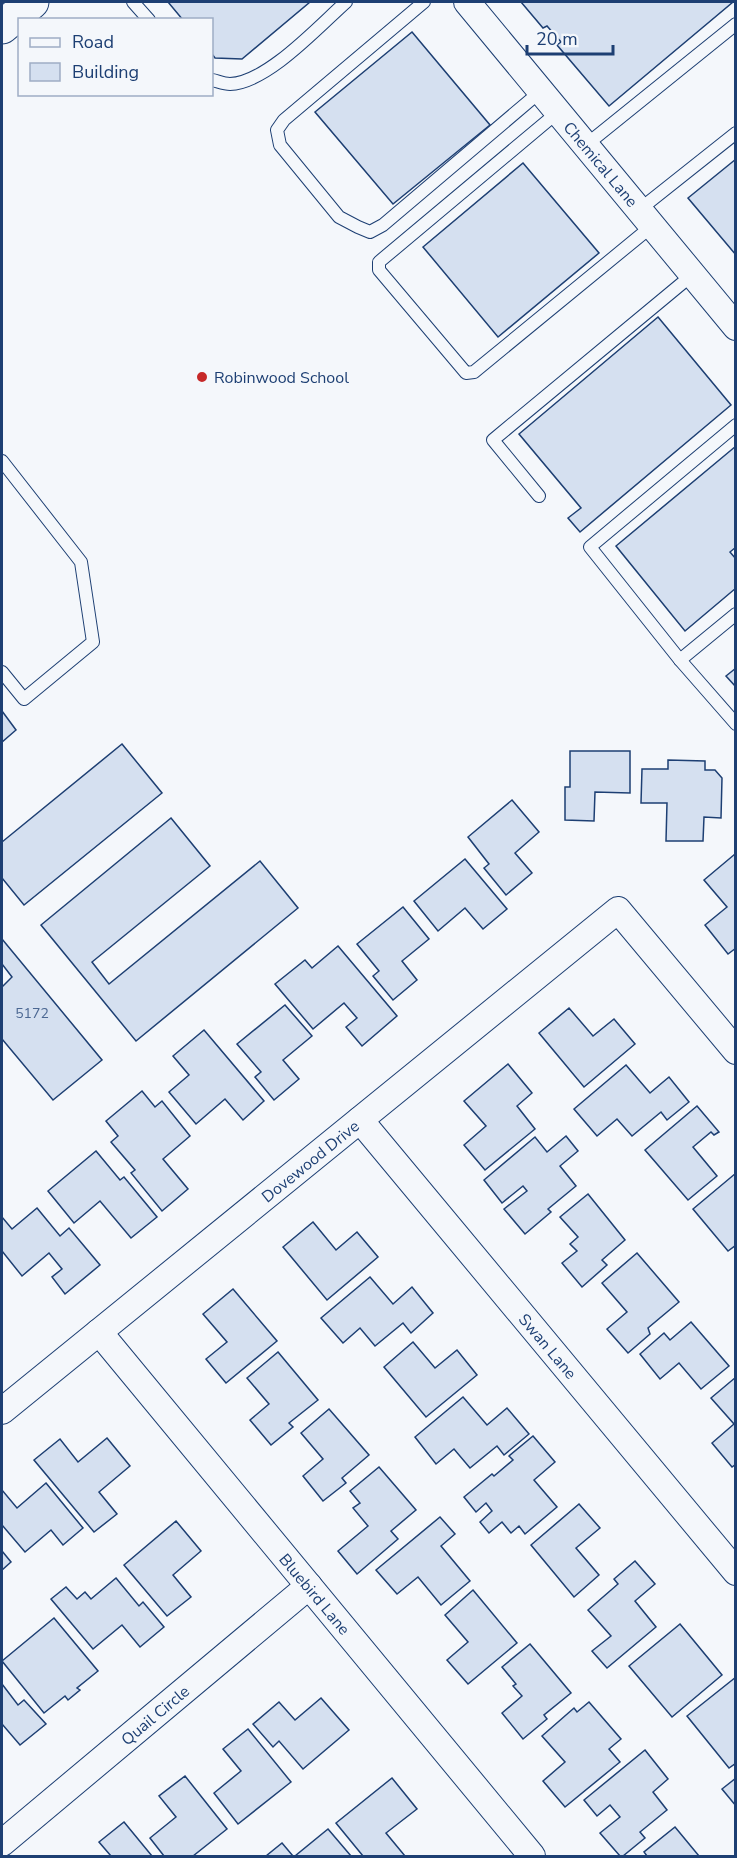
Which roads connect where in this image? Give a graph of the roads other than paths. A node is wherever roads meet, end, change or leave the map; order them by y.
1 (32, 2) edge
2 (133, 2) edge
3 (346, 2) edge
4 (424, 2) edge
5 (467, 2) edge
6 (147, 18) edge
7 (735, 24) edge
8 (2, 27) edge
9 (213, 80) edge
10 (541, 91) junction
11 (558, 112) junction
12 (735, 133) edge
13 (586, 145) junction
14 (645, 218) junction
15 (692, 275) junction
16 (735, 327) edge
17 (735, 425) edge
18 (2, 461) edge
19 (539, 496) dead end
20 (735, 614) edge
21 (680, 660) junction
22 (2, 672) edge
23 (735, 724) edge
24 (735, 1051) edge
25 (360, 1120) junction
26 (99, 1332) junction
27 (2, 1411) edge
28 (735, 1572) edge
29 (309, 1586) junction
30 (2, 1843) edge
31 (527, 1855) edge

1 - 8 street
2 - 6 lane
3 - 9 lane
4 - 10 lane
5 - 10 street, Chemical Lane
7 - 13 lane
10 - 11 street, Chemical Lane
11 - 13 street, Chemical Lane
11 - 14 lane
12 - 14 lane
13 - 14 street, Chemical Lane
14 - 15 street, Chemical Lane
15 - 16 street, Chemical Lane
15 - 19 lane
17 - 21 lane
18 - 22 lane
20 - 21 lane
21 - 23 lane
24 - 25 street, Dovewood Drive
25 - 26 street, Dovewood Drive
25 - 28 street, Swan Lane
26 - 27 street, Dovewood Drive
26 - 29 street, Bluebird Lane
29 - 30 street, Quail Circle
29 - 31 street, Bluebird Lane

